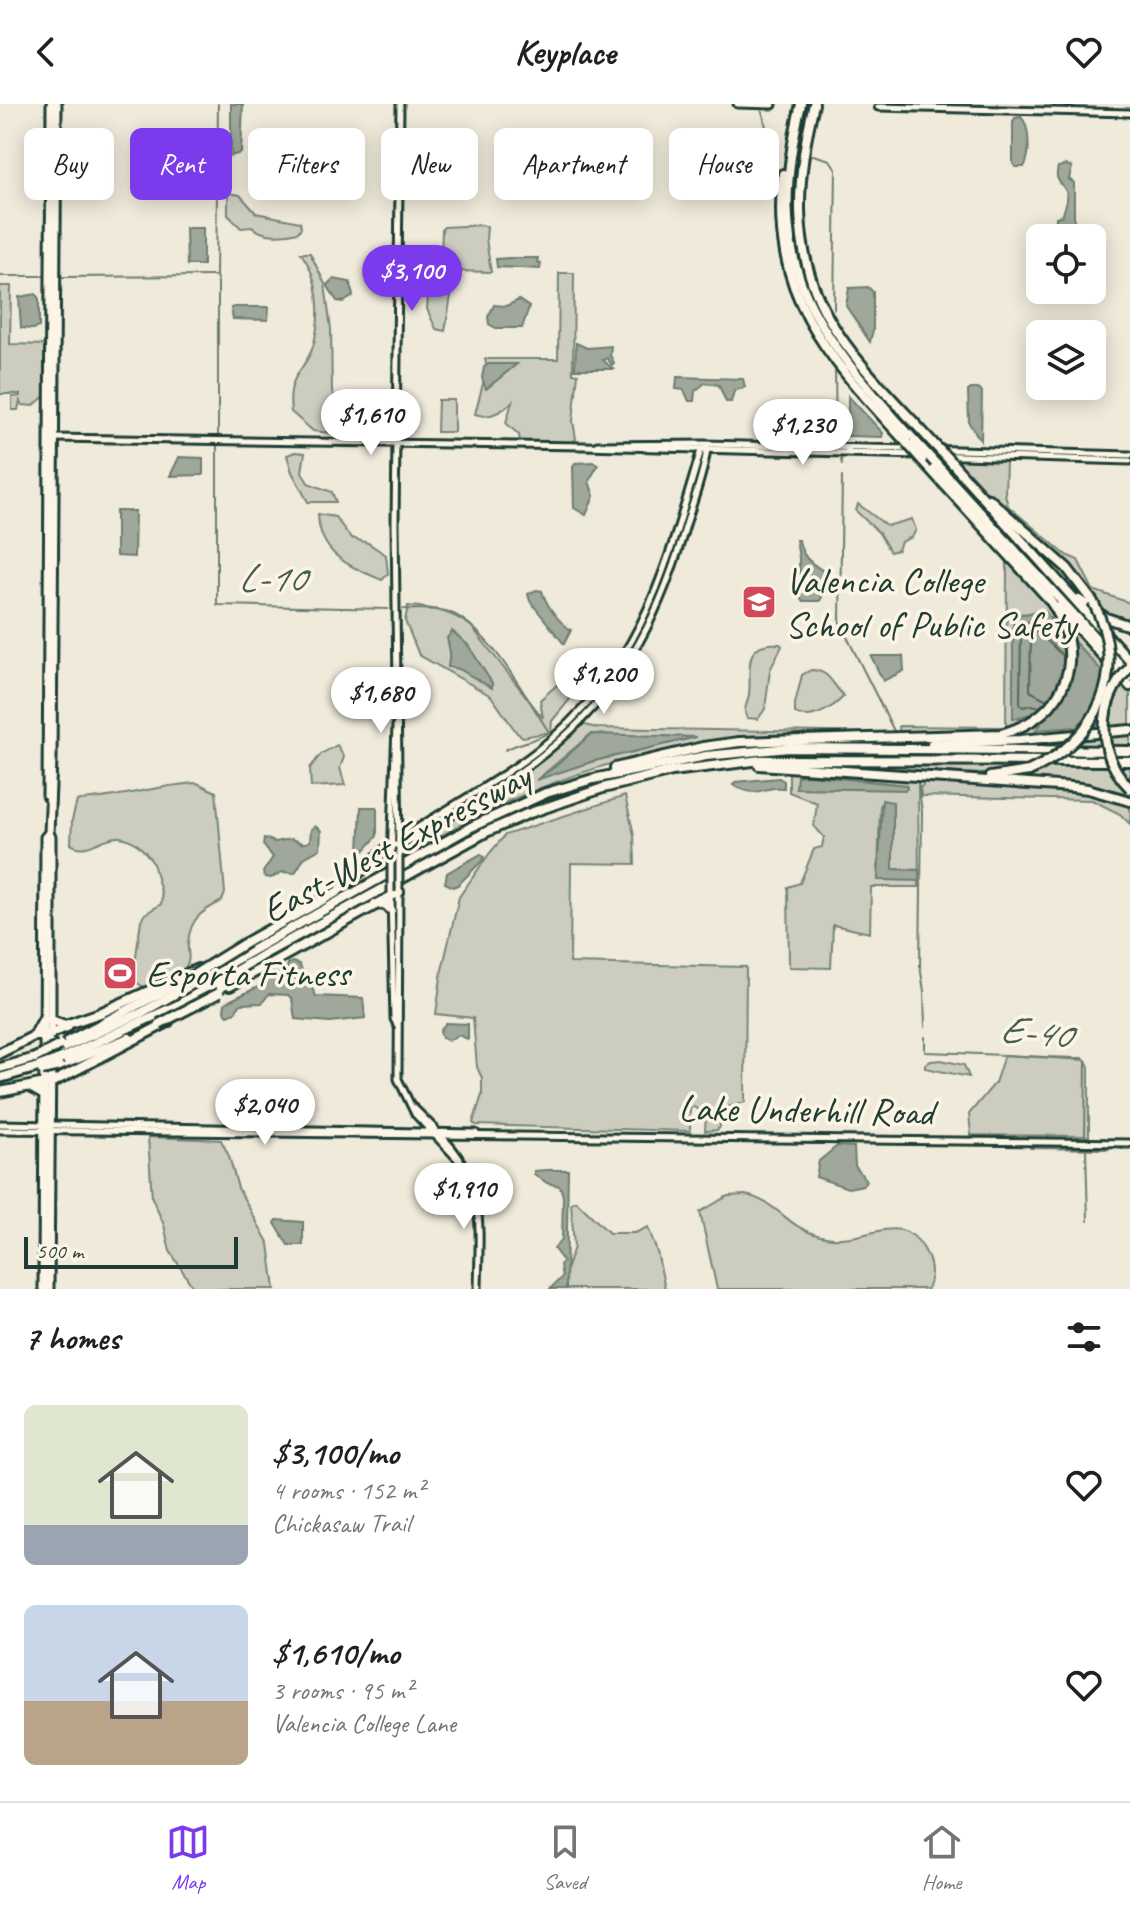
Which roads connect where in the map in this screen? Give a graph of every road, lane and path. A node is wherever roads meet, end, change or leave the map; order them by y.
1 (54, 104) edge
2 (400, 104) edge
3 (737, 104) edge
4 (801, 104) edge
5 (814, 104) edge
6 (773, 105) edge
7 (878, 107) dead end
8 (1130, 113) edge
9 (52, 233) junction
10 (53, 336) junction
11 (51, 438) junction
12 (396, 443) junction
13 (910, 444) junction
14 (584, 446) junction
15 (705, 448) junction
16 (686, 451) junction
17 (886, 454) junction
18 (1130, 458) edge
19 (695, 470) junction
20 (958, 472) junction
21 (48, 533) junction
22 (54, 541) junction
23 (1033, 581) junction
24 (1063, 588) junction
25 (1130, 626) edge
26 (50, 640) junction
27 (1130, 661) edge
28 (1130, 667) edge
29 (1130, 676) edge
30 (1130, 686) edge
31 (50, 720) junction
32 (398, 720) junction
33 (1130, 730) edge
34 (847, 749) junction
35 (1130, 751) edge
36 (1130, 761) edge
37 (722, 763) junction
38 (881, 773) junction
39 (1130, 788) edge
40 (546, 793) junction
41 (51, 797) junction
42 (1130, 801) edge
43 (399, 824) junction
44 (414, 830) junction
45 (49, 833) junction
46 (397, 846) junction
47 (395, 892) junction
48 (374, 904) junction
49 (391, 910) junction
50 (272, 939) junction
51 (266, 953) junction
52 (47, 966) junction
53 (100, 1013) junction
54 (47, 1019) junction
55 (397, 1025) junction
56 (51, 1044) junction
57 (0, 1053) edge
58 (35, 1066) junction
59 (0, 1068) edge
60 (0, 1080) edge
61 (48, 1082) junction
62 (25, 1087) junction
63 (0, 1092) edge
64 (44, 1095) junction
65 (411, 1105) junction
66 (421, 1120) junction
67 (0, 1127) edge
68 (47, 1128) junction
69 (292, 1128) junction
70 (200, 1129) junction
71 (331, 1129) junction
72 (416, 1130) junction
73 (280, 1133) junction
74 (436, 1133) junction
75 (320, 1134) junction
76 (481, 1134) junction
77 (462, 1137) junction
78 (1130, 1143) edge
79 (456, 1151) junction
80 (467, 1169) junction
81 (44, 1209) junction
82 (50, 1226) junction
83 (44, 1234) junction
84 (49, 1256) junction
85 (45, 1289) edge
86 (478, 1289) edge

1 - 9 main road
2 - 12 street
3 - 6 street
4 - 13 highway
5 - 20 highway, bridge
7 - 8 street
9 - 10 main road
9 - 10 main road
10 - 11 main road
11 - 12 street
11 - 21 main road
11 - 22 main road
12 - 14 street
12 - 32 street
13 - 15 street
13 - 17 street
13 - 18 street
13 - 23 highway, bridge
13 - 29 highway, bridge
14 - 15 street
14 - 16 street
15 - 16 street
15 - 17 street
15 - 19 street
15 - 46 street
16 - 19 street
17 - 18 street
19 - 44 street
20 - 24 highway
20 - 38 highway, bridge
21 - 22 main road
21 - 26 main road
22 - 26 main road
23 - 30 highway
23 - 40 highway
24 - 25 highway
24 - 27 highway
26 - 31 main road
28 - 39 highway, bridge
31 - 41 main road
31 - 41 main road
32 - 43 street
32 - 46 street
33 - 34 highway
34 - 35 highway, East-West Expressway
34 - 40 highway, East-West Expressway
36 - 37 highway, East-West Expressway
37 - 38 highway
37 - 51 highway, East-West Expressway
38 - 42 highway
40 - 50 highway, East-West Expressway
41 - 45 main road
43 - 44 street
43 - 46 street
44 - 46 street
45 - 52 main road
45 - 52 main road
46 - 47 street, bridge
46 - 47 street, bridge
46 - 56 highway, bridge
47 - 48 highway
47 - 49 street
47 - 55 street
48 - 49 highway
48 - 56 highway, bridge
49 - 55 street
50 - 53 highway
50 - 56 highway, East-West Expressway
51 - 56 highway, East-West Expressway
51 - 61 highway
52 - 54 main road
52 - 54 main road
53 - 54 highway
53 - 56 highway
54 - 56 highway
54 - 56 main road
55 - 65 street
56 - 57 highway
56 - 58 highway, East-West Expressway, bridge
56 - 58 highway, bridge
56 - 61 main road
58 - 59 highway, East-West Expressway
58 - 60 highway, East-West Expressway
61 - 62 highway
61 - 64 main road
61 - 68 main road
62 - 63 highway
62 - 64 highway
64 - 68 main road
65 - 66 street
65 - 74 street
66 - 72 street
66 - 74 street
67 - 68 street, Lake Underhill Road
68 - 70 street, Lake Underhill Road
68 - 81 main road
68 - 82 main road
69 - 70 street, Lake Underhill Road
69 - 71 street, Lake Underhill Road
69 - 73 street
70 - 73 street, Lake Underhill Road
71 - 72 street, Lake Underhill Road
71 - 75 street
72 - 74 street, Lake Underhill Road
73 - 75 street, Lake Underhill Road
74 - 75 street, Lake Underhill Road
74 - 76 street, Lake Underhill Road
74 - 77 street, Lake Underhill Road
74 - 79 street
74 - 80 street
76 - 77 street, Lake Underhill Road
76 - 78 street, Lake Underhill Road
77 - 79 street
79 - 80 street
80 - 86 street
81 - 82 main road
81 - 83 main road
82 - 84 main road
83 - 84 main road
83 - 85 main road
84 - 85 main road

